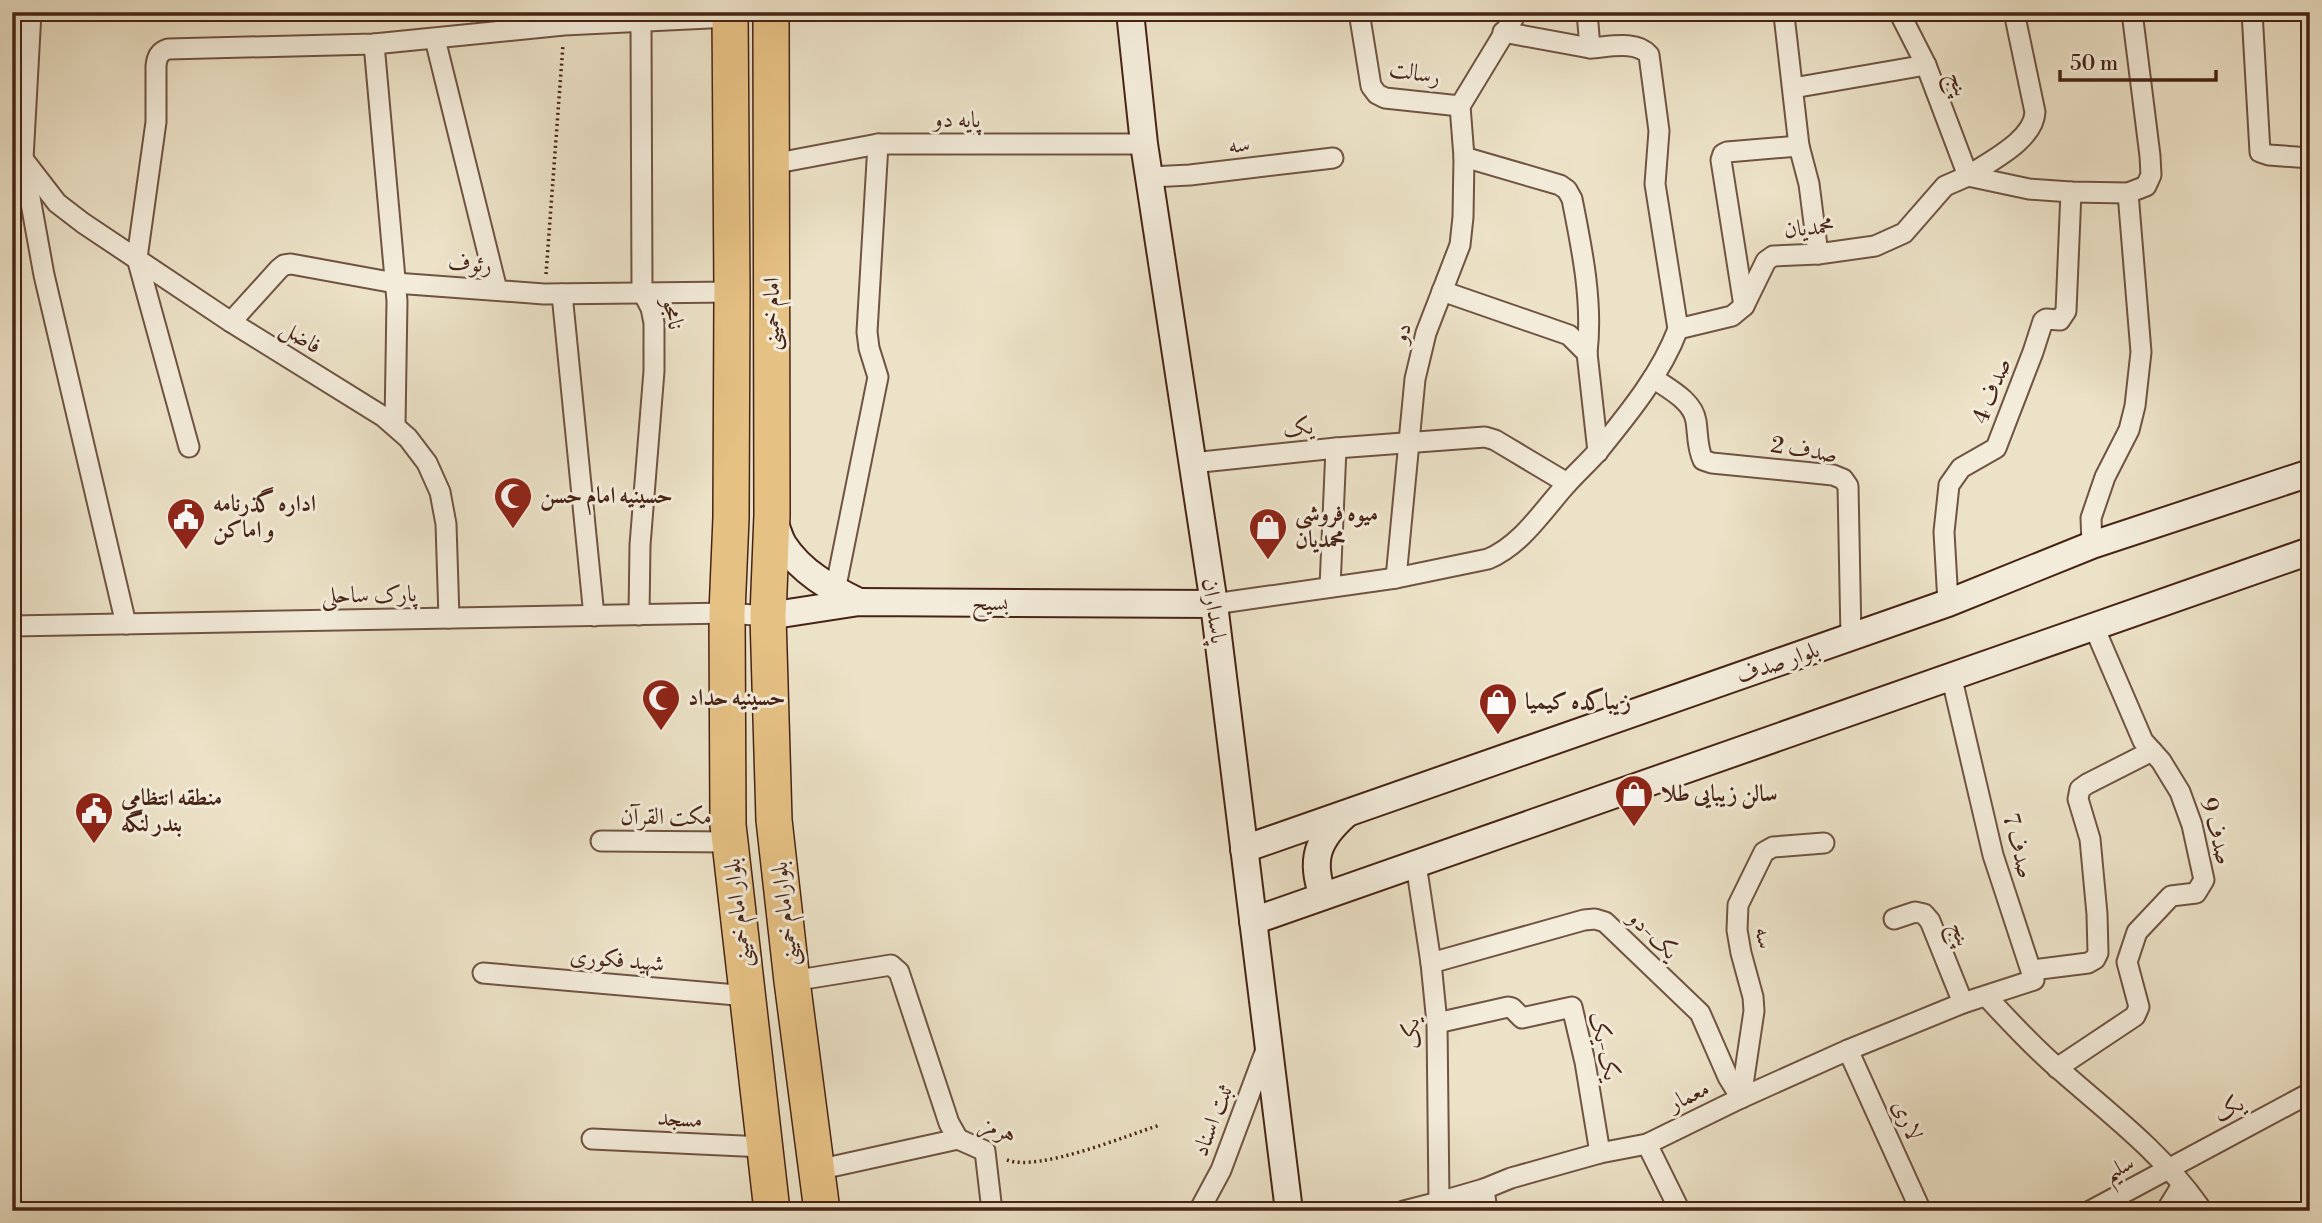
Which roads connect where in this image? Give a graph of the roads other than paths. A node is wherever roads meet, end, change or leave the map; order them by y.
1 (31, 12) edge
2 (771, 12) edge
3 (1130, 12) edge
4 (1359, 12) edge
5 (1517, 12) edge
6 (1587, 12) edge
7 (1899, 12) edge
8 (2014, 12) edge
9 (2132, 12) edge
10 (2252, 12) edge
11 (730, 15) edge
12 (1784, 15) dead end
13 (641, 23) junction
14 (1503, 32) junction
15 (435, 39) junction
16 (374, 44) junction
17 (1590, 48) junction
18 (1926, 65) junction
19 (1793, 88) junction
20 (1460, 106) junction
21 (878, 144) junction
22 (1144, 144) junction
23 (1799, 146) junction
24 (18, 154) edge
25 (1333, 158) dead end
26 (1464, 158) junction
27 (2310, 158) edge
28 (772, 164) junction
29 (1968, 176) junction
30 (1150, 177) junction
31 (2071, 192) junction
32 (2129, 193) junction
33 (1818, 254) junction
34 (137, 258) junction
35 (395, 284) junction
36 (497, 290) junction
37 (642, 291) junction
38 (1442, 291) junction
39 (732, 292) junction
40 (553, 294) junction
41 (1744, 306) junction
42 (231, 322) junction
43 (1678, 329) junction
44 (1587, 353) junction
45 (1653, 378) junction
46 (395, 425) junction
47 (1408, 444) junction
48 (189, 447) dead end
49 (1336, 448) junction
50 (1598, 452) junction
51 (1192, 463) junction
52 (2310, 473) edge
53 (1567, 483) junction
54 (772, 514) junction
55 (2092, 545) junction
56 (2310, 551) edge
57 (1395, 578) junction
58 (1330, 587) junction
59 (847, 596) junction
60 (1948, 603) junction
61 (1214, 604) junction
62 (727, 613) junction
63 (639, 615) junction
64 (594, 616) junction
65 (768, 617) junction
66 (449, 618) junction
67 (126, 624) junction
68 (12, 626) edge
69 (2094, 627) junction
70 (1851, 637) junction
71 (1951, 675) junction
72 (2152, 751) junction
73 (1347, 813) junction
74 (601, 841) dead end
75 (730, 842) junction
76 (1824, 843) dead end
77 (1244, 849) junction
78 (1416, 864) junction
79 (1323, 896) junction
80 (1894, 919) dead end
81 (1253, 921) junction
82 (1431, 963) junction
83 (2032, 970) junction
84 (483, 972) dead end
85 (792, 981) junction
86 (748, 996) junction
87 (1987, 997) junction
88 (1963, 1003) junction
89 (1437, 1023) junction
90 (1268, 1044) junction
91 (1848, 1050) junction
92 (2057, 1068) junction
93 (2310, 1093) edge
94 (1741, 1098) junction
95 (592, 1139) dead end
96 (958, 1139) junction
97 (1647, 1144) junction
98 (765, 1147) junction
99 (1600, 1153) junction
100 (2171, 1168) junction
101 (817, 1170) junction
102 (2182, 1185) junction
103 (1484, 1189) junction
104 (1439, 1202) junction
105 (772, 1211) edge
106 (822, 1211) edge
107 (992, 1211) edge
108 (1199, 1211) edge
109 (1289, 1211) edge
110 (1404, 1211) edge
111 (1487, 1211) edge
112 (1680, 1211) edge
113 (1921, 1211) edge
114 (2090, 1211) edge
115 (2166, 1211) edge
116 (2200, 1211) edge

1 - 24 street
2 - 28 highway, امام خمینی
3 - 22 street, پاسداران
4 - 20 street, رسالت
5 - 14 street, رسالت
6 - 17 street
7 - 18 street, پنج
8 - 29 street, محمدیان
9 - 32 street
10 - 27 street
11 - 13 street
11 - 39 highway, امام خمینی
12 - 19 street
13 - 15 street
13 - 37 street, نامجو
14 - 17 street
14 - 20 street, رسالت
15 - 16 street
15 - 36 street
16 - 34 street
16 - 35 street
17 - 43 street
18 - 19 street
18 - 29 street, پنج
19 - 23 street
20 - 26 street, دو
21 - 22 street, پایه دو
21 - 28 street, پایه دو
21 - 59 street
22 - 30 street, پاسداران
23 - 33 street
23 - 41 street
24 - 34 street, فاضل
24 - 67 street
25 - 30 street, سه
26 - 38 street, دو
26 - 44 street
28 - 54 highway, امام خمینی
29 - 31 street
29 - 33 street, محمدیان
30 - 51 street, پاسداران
31 - 32 street
31 - 60 street, صدف 4
32 - 55 street
33 - 41 street, محمدیان
34 - 42 street, فاضل
34 - 48 street
35 - 36 street, رئوف
35 - 42 street, رئوف
35 - 46 street
36 - 40 street, رئوف
37 - 39 street, رئوف
37 - 40 street, رئوف
37 - 63 street, نامجو
38 - 44 street
38 - 47 street, دو
39 - 62 highway, امام خمینی
40 - 64 street
41 - 43 street
42 - 46 street, فاضل
43 - 45 street
44 - 50 street
45 - 50 street
45 - 70 street, صدف 2
46 - 66 street, فاضل
47 - 49 street, یک
47 - 53 street, یک
47 - 57 street, دو
49 - 51 street, یک
49 - 58 street
50 - 53 street
51 - 61 street, پاسداران
52 - 55 street, بلوار صدف
53 - 57 street
54 - 59 street
54 - 65 highway, امام خمینی
55 - 60 street, بلوار صدف
56 - 69 street
57 - 58 street
58 - 61 street
59 - 61 street, بسیح
59 - 65 street, بسیح
60 - 70 street, بلوار صدف
61 - 77 street, پاسداران
62 - 63 street, پارک ساحلی
62 - 65 street, پارک ساحلی
62 - 75 highway, بلوار امام خمینی
63 - 64 street, پارک ساحلی
64 - 66 street, پارک ساحلی
65 - 85 highway, بلوارامام خمینی
66 - 67 street, پارک ساحلی
67 - 68 street, پارک ساحلی
69 - 71 street
69 - 72 street, صدف 9
70 - 73 street, بلوار صدف
71 - 78 street
71 - 83 street, صدف 7
72 - 83 street
72 - 92 street, صدف 9
73 - 77 street, بلوار صدف
73 - 79 street
74 - 75 street, مکت القرآن
75 - 86 highway, بلوار امام خمینی
76 - 94 street, سه
77 - 81 street, پاسداران
78 - 79 street
78 - 82 street, یک
79 - 81 street
80 - 88 street, پنج
81 - 90 street, پاسداران
82 - 89 street, یک
82 - 94 street, یک-دو
83 - 87 street
84 - 86 street, شهید فکوری
85 - 96 street
85 - 101 highway, بلوارامام خمینی
86 - 98 highway, بلوار امام خمینی
87 - 88 street, معمار
87 - 92 street
88 - 91 street, معمار
89 - 99 street, یک-یک
89 - 104 street, یک
90 - 108 street, ثبت اسناد
90 - 109 street, پاسداران
91 - 94 street, معمار
91 - 113 street, لاری
92 - 100 street
93 - 100 street, یک
94 - 97 street, معمار
95 - 98 street, مسجد
96 - 101 street, هرمز
96 - 107 street, هرمز
97 - 99 street, معمار
97 - 112 street
98 - 105 highway, بلوار امام خمینی
99 - 103 street, معمار
100 - 102 street
100 - 114 street, سلیم
101 - 106 highway, بلوارامام خمینی
102 - 115 street
102 - 116 street
103 - 104 street, معمار
103 - 111 street
104 - 110 street, معمار

